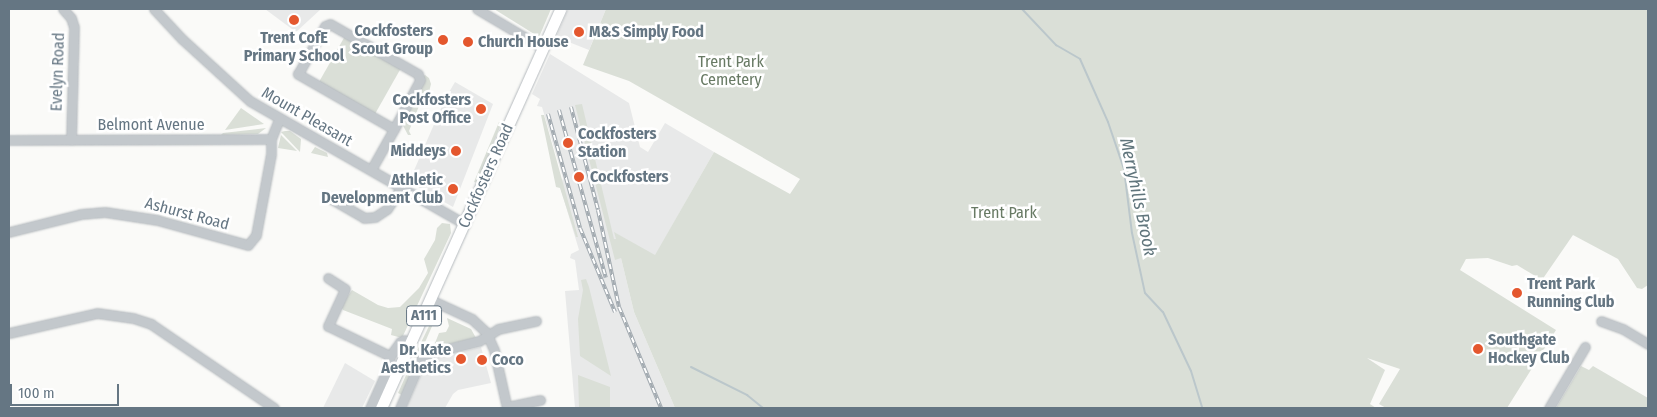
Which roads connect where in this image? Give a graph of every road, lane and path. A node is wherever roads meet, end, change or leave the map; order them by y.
1 (63, 9) edge
2 (154, 9) edge
3 (477, 9) edge
4 (560, 9) edge
5 (543, 48) junction
6 (280, 120) junction
7 (394, 129) junction
8 (9, 140) edge
9 (71, 140) junction
10 (271, 140) junction
11 (371, 170) junction
12 (401, 188) junction
13 (330, 198) dead end
14 (465, 224) junction
15 (9, 232) edge
16 (328, 278) dead end
17 (431, 300) junction
18 (536, 321) dead end
19 (1601, 321) dead end
20 (9, 333) edge
21 (488, 335) junction
22 (411, 343) junction
23 (1648, 344) edge
24 (1586, 348) dead end
25 (390, 356) junction
26 (540, 400) dead end
27 (274, 408) edge
28 (370, 408) edge
29 (381, 408) edge
30 (400, 408) edge
31 (507, 408) edge
32 (1549, 408) edge

1 - 9 street, Evelyn Road
2 - 6 street, Mount Pleasant
3 - 5 street
4 - 5 main road, Cockfosters Road / A111
5 - 14 main road, Cockfosters Road / A111
6 - 10 street
6 - 11 street, Mount Pleasant
7 - 7 street
7 - 11 street
8 - 9 street, Belmont Avenue
9 - 10 street, Belmont Avenue
10 - 15 street, Ashurst Road
11 - 12 street, Mount Pleasant
12 - 13 street
12 - 14 street, Mount Pleasant
14 - 17 main road, Cockfosters Road / A111
16 - 25 street
17 - 21 street
17 - 22 main road, Cockfosters Road / A111
18 - 21 street
19 - 23 street
20 - 27 street
21 - 30 street
21 - 31 street
22 - 25 street
22 - 29 main road, Cockfosters Road / A111
24 - 32 street
25 - 28 street
26 - 31 street

